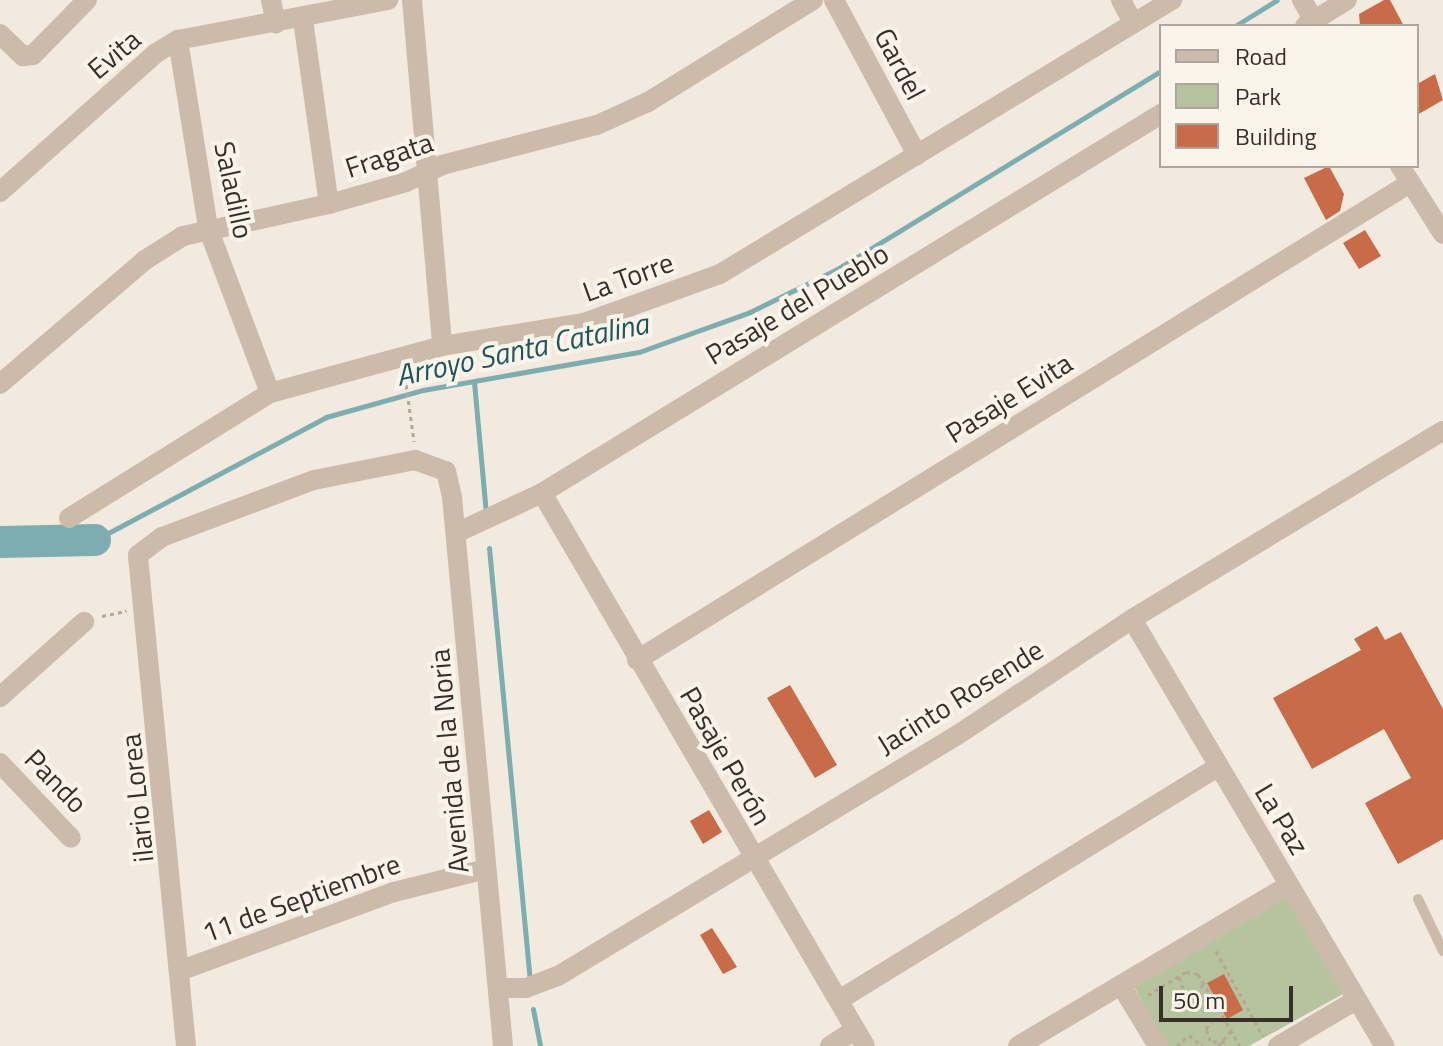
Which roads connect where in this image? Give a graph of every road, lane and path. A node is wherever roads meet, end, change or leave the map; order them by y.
1 (87, 0) edge
2 (271, 0) edge
3 (388, 0) edge
4 (412, 0) edge
5 (813, 0) edge
6 (834, 0) edge
7 (1121, 0) edge
8 (1172, 0) edge
9 (1347, 0) edge
10 (1309, 15) edge
11 (303, 20) junction
12 (276, 23) junction
13 (1133, 23) junction
14 (0, 34) edge
15 (178, 40) junction
16 (1159, 115) edge
17 (917, 155) junction
18 (427, 171) junction
19 (1405, 174) edge
20 (0, 192) edge
21 (329, 204) junction
22 (208, 228) junction
23 (1443, 234) edge
24 (442, 346) junction
25 (405, 376) dead end
26 (0, 384) edge
27 (270, 393) junction
28 (1443, 431) edge
29 (415, 460) junction
30 (542, 493) junction
31 (69, 518) dead end
32 (456, 533) junction
33 (130, 611) dead end
34 (1132, 619) junction
35 (84, 622) joint
36 (637, 660) junction
37 (0, 697) edge
38 (0, 763) edge
39 (1217, 767) junction
40 (71, 838) dead end
41 (752, 856) junction
42 (486, 869) junction
43 (1289, 885) junction
44 (1418, 899) dead end
45 (1207, 934) junction
46 (1443, 951) edge
47 (182, 970) junction
48 (1179, 977) junction
49 (1203, 980) junction
50 (1121, 985) junction
51 (499, 988) junction
52 (839, 1000) junction
53 (1356, 1000) junction
54 (1153, 1009) dead end
55 (1229, 1025) junction
56 (860, 1038) edge
57 (1225, 1042) junction
58 (186, 1046) edge
59 (503, 1046) edge
60 (830, 1046) edge
61 (1018, 1046) edge
62 (1158, 1046) edge
63 (1177, 1046) edge
64 (1202, 1046) edge
65 (1218, 1046) edge
66 (1240, 1046) edge
67 (1268, 1046) edge
68 (1278, 1046) edge
69 (1385, 1046) edge

1 - 14 street
2 - 12 street
3 - 11 street, Evita
4 - 18 street
5 - 18 street, Fragata
6 - 17 street, Gardel
7 - 13 street
8 - 13 street, La Torre
9 - 10 street
11 - 12 street, Evita
11 - 21 street
12 - 15 street, Evita
13 - 17 street, La Torre
15 - 20 street, Evita
15 - 22 street, Saladillo
16 - 30 street, Pasaje del Pueblo
17 - 24 street, La Torre
18 - 21 street, Fragata
18 - 24 street
19 - 23 street
19 - 36 street, Pasaje Evita
21 - 22 street, Fragata
22 - 26 street, Fragata
22 - 27 street, Saladillo
24 - 27 street, La Torre
25 - 29 path
27 - 31 street, La Torre
28 - 34 street, Jacinto Rosende
29 - 32 street, Avenida de la Noria
29 - 47 street, ilario Lorea
30 - 32 street, Pasaje del Pueblo
30 - 36 street, Pasaje Perón
32 - 42 street, Avenida de la Noria
33 - 35 path
34 - 39 street, La Paz
34 - 41 street, Jacinto Rosende
35 - 37 street
36 - 41 street, Pasaje Perón
38 - 40 street, Pando
39 - 43 street, La Paz
39 - 52 street
41 - 51 street, Jacinto Rosende
41 - 52 street, Pasaje Perón
42 - 47 street, 11 de Septiembre
42 - 51 street, Avenida de la Noria
43 - 45 street
43 - 53 street, La Paz
44 - 46 lane
45 - 50 street
45 - 67 path
47 - 58 street, ilario Lorea
48 - 49 path
48 - 49 path
48 - 54 path
49 - 55 path
50 - 61 street
50 - 62 street
51 - 59 street, Avenida de la Noria
52 - 56 street, Pasaje Perón
53 - 68 street
53 - 69 street, La Paz
55 - 57 path
55 - 57 path
55 - 66 path
56 - 60 street
57 - 65 path
63 - 64 path

